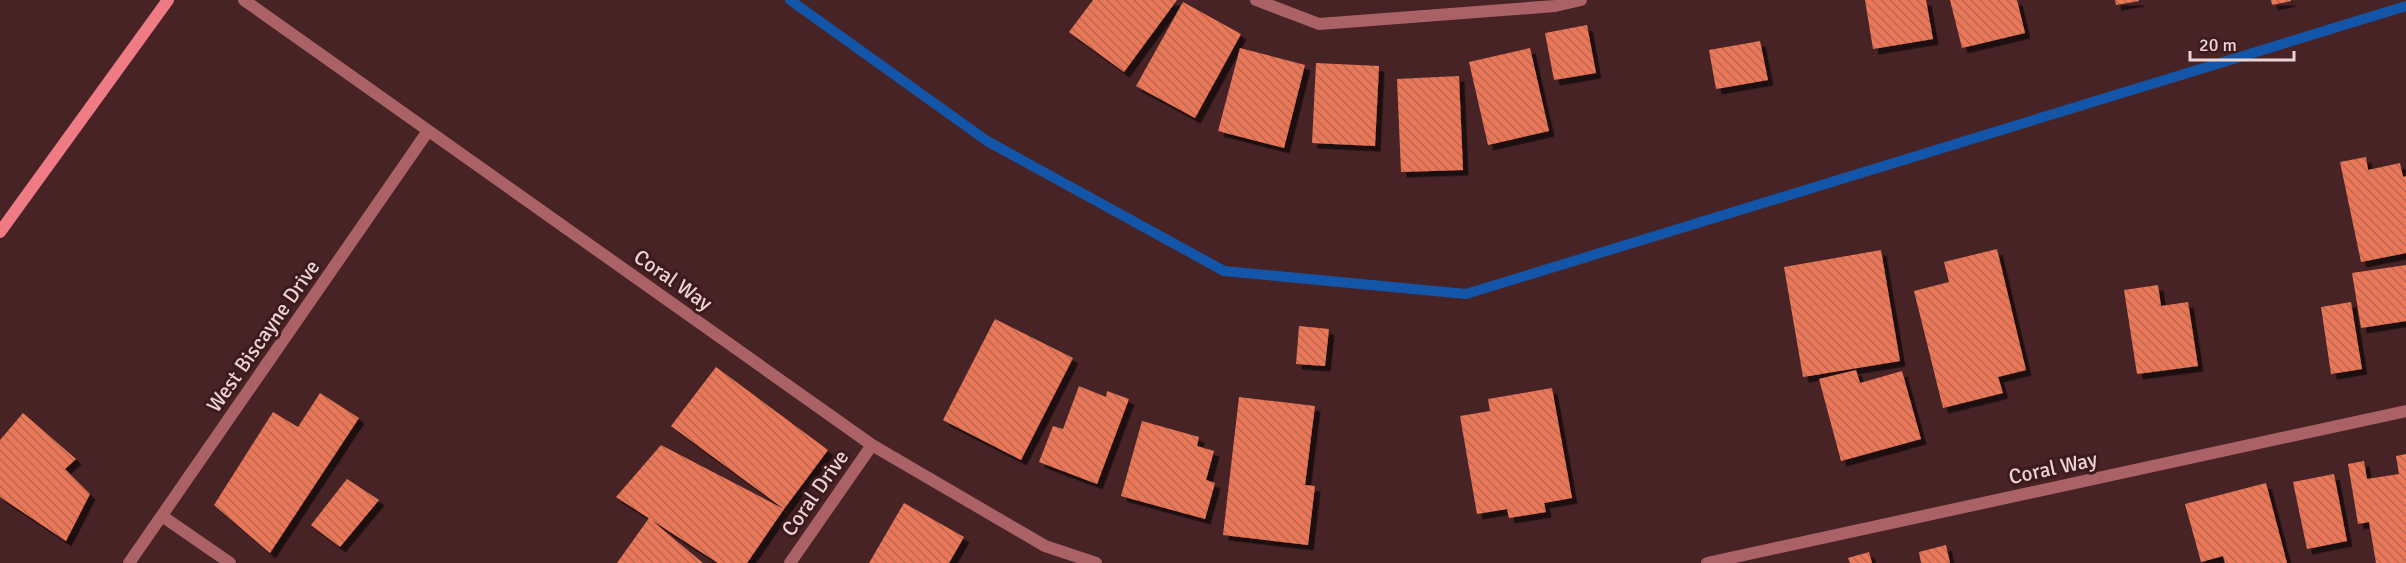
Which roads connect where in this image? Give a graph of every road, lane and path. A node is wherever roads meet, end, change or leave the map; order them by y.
1 (168, 0) edge
2 (244, 0) edge
3 (1256, 0) edge
4 (1581, 0) edge
5 (1557, 3) edge
6 (428, 130) junction
7 (0, 232) edge
8 (2406, 411) edge
9 (872, 445) junction
10 (162, 516) junction
11 (129, 563) edge
12 (230, 563) edge
13 (790, 563) edge
14 (1096, 563) edge
15 (1707, 563) edge

1 - 7 main road
2 - 6 street, Coral Way
3 - 5 street
4 - 5 street
6 - 9 street, Coral Way
6 - 10 street, West Biscayne Drive
8 - 15 street, Coral Way
9 - 13 street, Coral Drive
9 - 14 street, Coral Way
10 - 11 street, West Biscayne Drive
10 - 12 street

